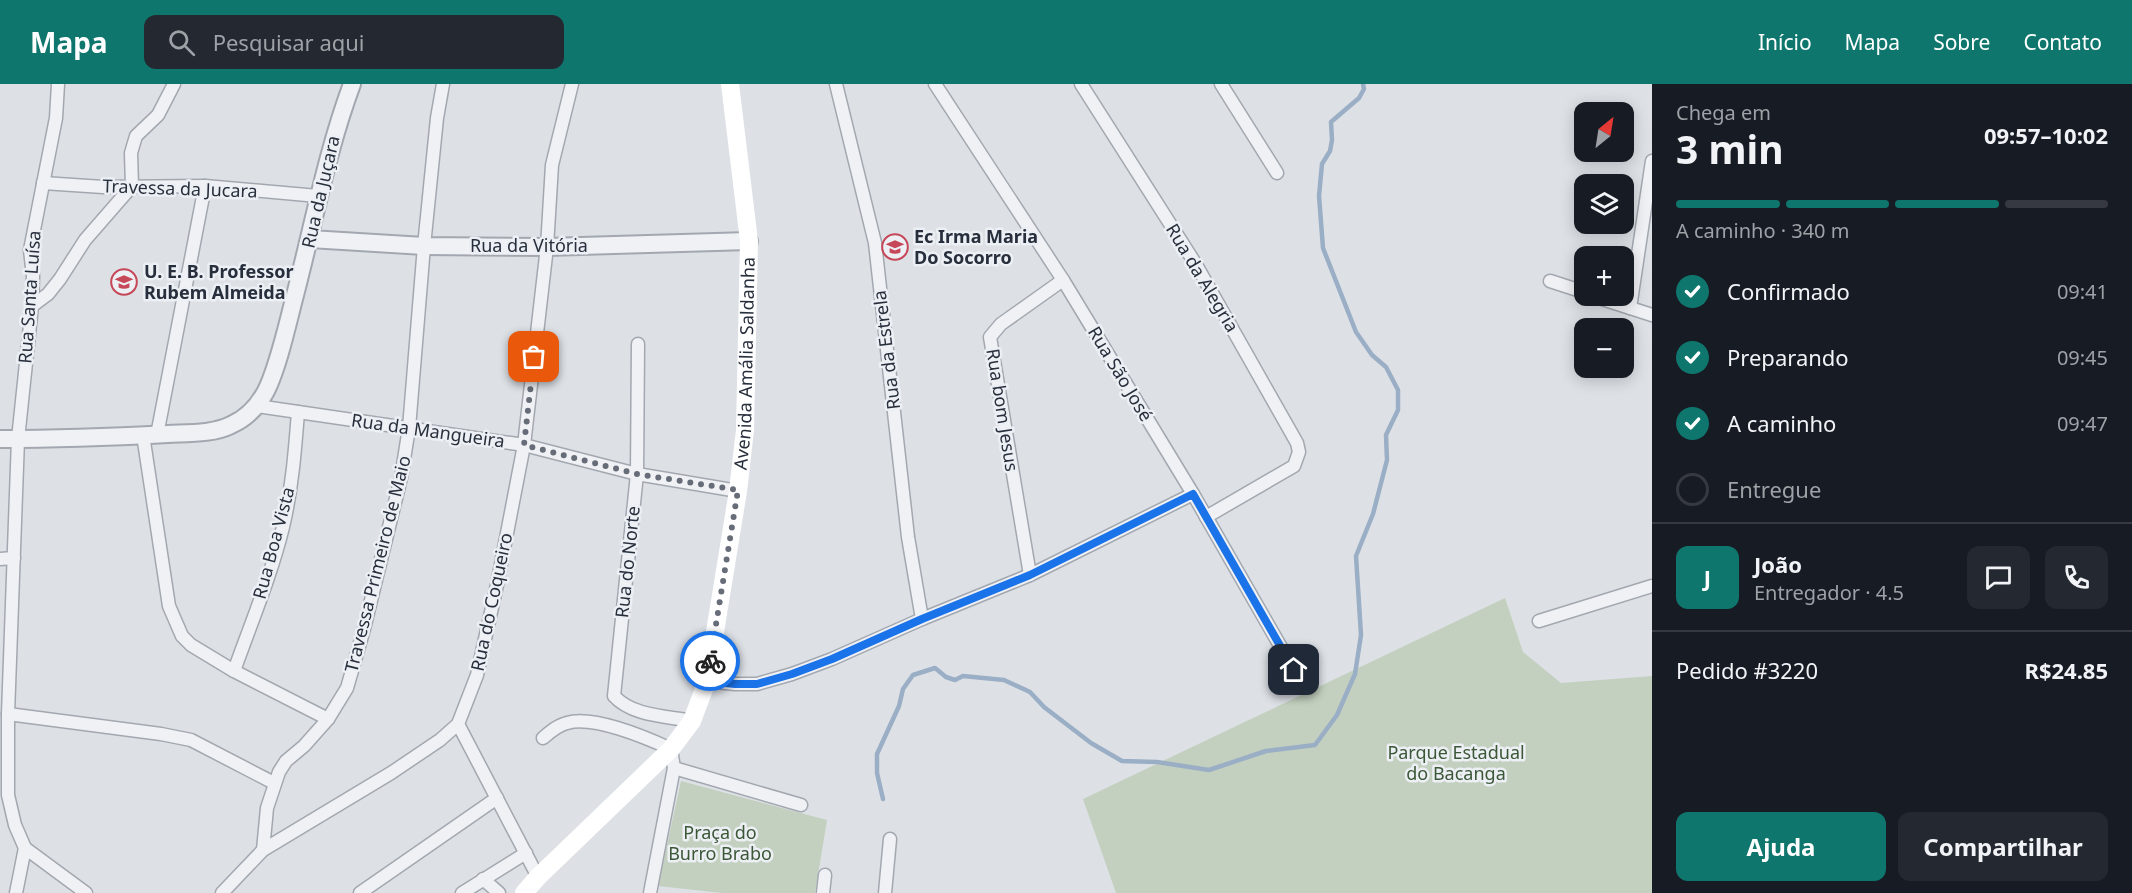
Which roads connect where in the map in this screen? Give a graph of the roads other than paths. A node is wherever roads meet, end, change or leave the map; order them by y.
1 (58, 84) edge
2 (174, 84) edge
3 (352, 84) edge
4 (442, 84) edge
5 (572, 84) edge
6 (730, 84) edge
7 (836, 84) edge
8 (935, 84) edge
9 (1081, 84) edge
10 (1221, 84) edge
11 (1652, 161) edge
12 (1277, 173) dead end
13 (43, 183) junction
14 (132, 186) junction
15 (206, 186) junction
16 (318, 196) junction
17 (310, 239) junction
18 (749, 241) junction
19 (424, 246) junction
20 (547, 247) junction
21 (1063, 280) junction
22 (1550, 281) dead end
23 (1574, 289) edge
24 (32, 306) junction
25 (1624, 306) edge
26 (1630, 308) junction
27 (1652, 315) edge
28 (638, 344) dead end
29 (257, 406) junction
30 (298, 412) junction
31 (409, 428) junction
32 (150, 435) junction
33 (18, 439) junction
34 (0, 440) edge
35 (524, 445) junction
36 (637, 474) junction
37 (738, 490) junction
38 (1193, 494) junction
39 (1206, 517) junction
40 (14, 558) junction
41 (0, 559) edge
42 (1030, 575) junction
43 (1652, 586) edge
44 (922, 619) junction
45 (1539, 621) dead end
46 (234, 670) junction
47 (1294, 670) dead end
48 (707, 681) junction
49 (8, 714) junction
50 (328, 719) junction
51 (692, 721) junction
52 (458, 724) junction
53 (543, 738) dead end
54 (671, 749) junction
55 (674, 768) junction
56 (274, 783) junction
57 (497, 798) junction
58 (801, 805) dead end
59 (6, 812) edge
60 (890, 839) dead end
61 (25, 848) junction
62 (264, 850) junction
63 (526, 853) junction
64 (825, 875) dead end
65 (538, 877) junction
66 (483, 879) junction
67 (16, 893) edge
68 (86, 893) edge
69 (222, 893) edge
70 (360, 893) edge
71 (462, 893) edge
72 (499, 893) edge
73 (524, 893) edge
74 (650, 893) edge
75 (823, 893) edge
76 (885, 893) edge

1 - 13 street, Rua Santa Luísa
2 - 14 street
3 - 16 street, Rua da Juçara
4 - 19 street, Travessa Primeiro de Maio
5 - 20 street, Rua do Coqueiro
6 - 18 main road, Avenida Amália Saldanha
7 - 44 street, Rua da Estrela
8 - 21 street, Rua São José
9 - 39 street, Rua da Alegria
10 - 12 street
11 - 26 street
13 - 14 street, Travessa da Jucara
13 - 24 street, Rua Santa Luísa
14 - 15 street, Travessa da Jucara
14 - 24 street
15 - 16 street, Travessa da Jucara
15 - 32 street
16 - 17 street, Rua da Juçara
17 - 19 street, Rua da Vitória
17 - 29 street, Rua da Juçara
18 - 20 street, Rua da Vitória
18 - 37 main road, Avenida Amália Saldanha
19 - 20 street, Rua da Vitória
19 - 31 street, Travessa Primeiro de Maio
20 - 35 street, Rua do Coqueiro
21 - 38 street, Rua São José
21 - 42 street, Rua bom Jesus
22 - 23 street
24 - 33 street, Rua Santa Luísa
25 - 26 street
26 - 27 street
28 - 36 street, Rua do Norte
29 - 30 street, Rua da Mangueira
29 - 32 street, Rua da Juçara
30 - 31 street, Rua da Mangueira
30 - 46 street, Rua Boa Vista
31 - 35 street, Rua da Mangueira
31 - 50 street, Travessa Primeiro de Maio
32 - 33 street
32 - 46 street
33 - 34 street
33 - 40 street, Rua Santa Luísa
35 - 36 street, Rua da Mangueira
35 - 52 street, Rua do Coqueiro
36 - 37 street, Rua da Mangueira
36 - 51 street, Rua do Norte
37 - 48 main road, Avenida Amália Saldanha
38 - 39 street, Rua São José
38 - 42 street
39 - 47 street, Rua São José
40 - 41 street
40 - 49 street, Rua Santa Luísa
42 - 44 street
43 - 45 street
44 - 48 street
46 - 50 street
48 - 51 main road, Avenida Amália Saldanha
49 - 56 street
49 - 59 street, Rua Santa Luísa
50 - 56 street, Travessa Primeiro de Maio
51 - 54 main road, Avenida Amália Saldanha
52 - 57 street
52 - 62 street, Rua do Coqueiro
53 - 54 street
54 - 55 street
54 - 65 main road, Avenida Amália Saldanha
55 - 58 street
55 - 74 street
56 - 62 street, Travessa Primeiro de Maio
57 - 63 street
57 - 70 street
59 - 61 street, Rua Santa Luísa
60 - 76 street
61 - 67 street
61 - 68 street
62 - 69 street
63 - 65 street
63 - 66 street
64 - 75 street
65 - 73 main road, Avenida Amália Saldanha
66 - 71 street
66 - 72 street

